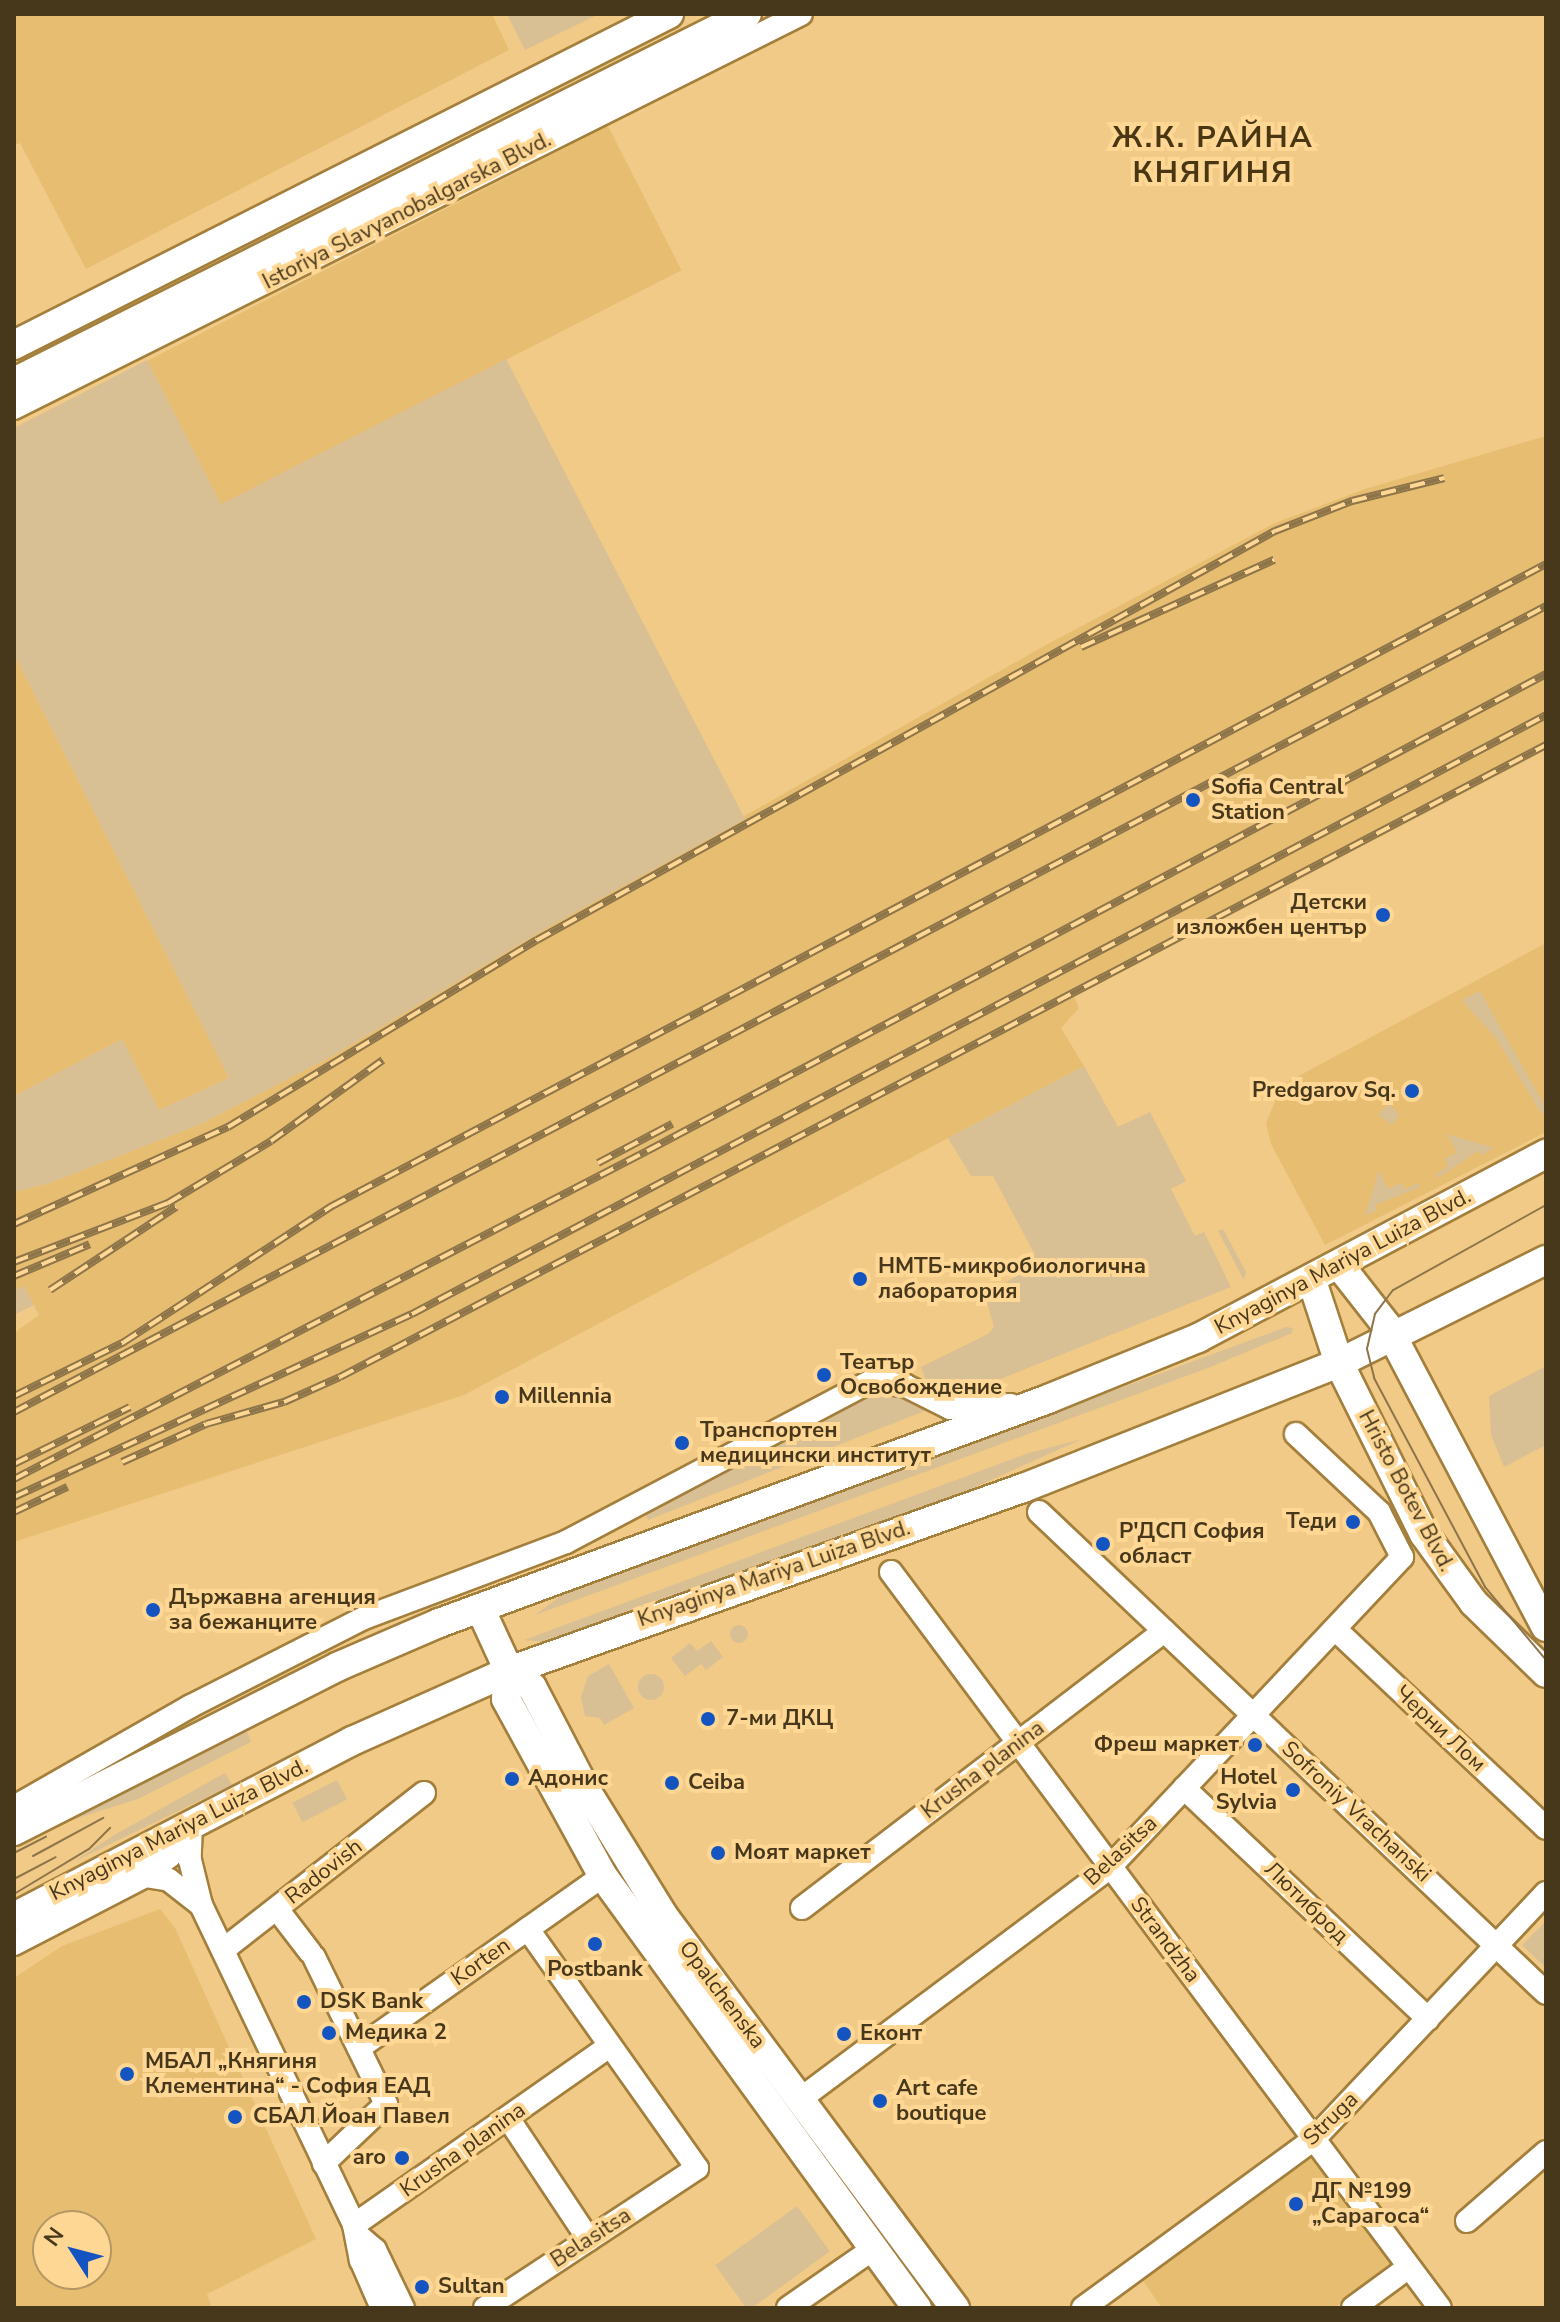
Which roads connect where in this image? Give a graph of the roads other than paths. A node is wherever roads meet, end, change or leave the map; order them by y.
1 (669, 14) edge
2 (747, 14) edge
3 (801, 14) edge
4 (14, 345) edge
5 (14, 382) edge
6 (14, 408) edge
7 (1546, 1154) edge
8 (1546, 1260) edge
9 (1340, 1266) junction
10 (1312, 1281) junction
11 (1394, 1337) junction
12 (1339, 1363) junction
13 (1048, 1399) junction
14 (1296, 1434) dead end
15 (1039, 1512) dead end
16 (1402, 1557) joint
17 (891, 1572) dead end
18 (480, 1608) junction
19 (1546, 1627) edge
20 (1335, 1629) junction
21 (1164, 1631) junction
22 (509, 1671) junction
23 (1546, 1673) edge
24 (1253, 1714) junction
25 (1019, 1743) junction
26 (1184, 1788) junction
27 (424, 1793) dead end
28 (14, 1807) edge
29 (191, 1822) junction
30 (1546, 1828) edge
31 (14, 1831) edge
32 (1110, 1867) junction
33 (145, 1876) junction
34 (603, 1876) junction
35 (1546, 1893) edge
36 (201, 1905) junction
37 (802, 1908) dead end
38 (277, 1909) junction
39 (14, 1917) edge
40 (528, 1929) junction
41 (14, 1944) edge
42 (1496, 1945) junction
43 (223, 1950) junction
44 (1546, 1993) edge
45 (1428, 2019) junction
46 (610, 2046) junction
47 (359, 2048) junction
48 (799, 2100) junction
49 (508, 2118) junction
50 (1314, 2139) junction
51 (1546, 2152) edge
52 (324, 2163) junction
53 (1467, 2221) dead end
54 (357, 2231) junction
55 (589, 2240) junction
56 (873, 2249) junction
57 (1409, 2267) junction
58 (382, 2308) edge
59 (403, 2308) edge
60 (485, 2308) edge
61 (788, 2308) edge
62 (917, 2308) edge
63 (955, 2308) edge
64 (1083, 2308) edge
65 (1353, 2308) edge
66 (1440, 2308) edge

1 - 4 main road
2 - 5 main road, Istoriya Slavyanobalgarska Blvd.
3 - 6 street, Istoriya Slavyanobalgarska Blvd.
7 - 9 main road, Knyaginya Mariya Luiza Blvd.
8 - 11 main road, Knyaginya Mariya Luiza Blvd.
9 - 10 main road, Knyaginya Mariya Luiza Blvd.
9 - 11 main road
10 - 12 main road, Hristo Botev Blvd.
10 - 13 main road, Knyaginya Mariya Luiza Blvd.
11 - 12 main road, Knyaginya Mariya Luiza Blvd.
11 - 19 main road
12 - 22 main road, Knyaginya Mariya Luiza Blvd.
12 - 23 main road, Hristo Botev Blvd.
13 - 18 main road, Knyaginya Mariya Luiza Blvd.
13 - 28 street, Knyaginya Mariya Luiza Blvd.
14 - 16 street, Hristo Botev Blvd.
15 - 21 street, Sofroniy Vrachanski
16 - 20 street, Belasitsa
17 - 25 street, Strandzha
18 - 22 main road, Opalchenska
18 - 31 main road, Knyaginya Mariya Luiza Blvd.
20 - 24 street, Belasitsa
20 - 30 street, Черни Лом
21 - 24 street, Sofroniy Vrachanski
21 - 25 street, Krusha planina
22 - 29 main road, Knyaginya Mariya Luiza Blvd.
22 - 34 main road, Opalchenska
22 - 48 main road, Opalchenska
24 - 26 street, Belasitsa
24 - 42 street, Sofroniy Vrachanski
25 - 32 street, Strandzha
25 - 37 street, Krusha planina
26 - 32 street, Belasitsa
26 - 45 street, Лютиброд
27 - 38 street, Radovish
29 - 33 street
29 - 36 street
29 - 39 main road, Knyaginya Mariya Luiza Blvd.
32 - 48 street, Belasitsa
32 - 50 street, Strandzha
33 - 36 street
33 - 41 street
34 - 40 street, Korten
34 - 56 main road, Opalchenska
35 - 42 street, Struga
36 - 43 street
38 - 43 street, Radovish
38 - 47 street
40 - 46 street
40 - 47 street, Korten
42 - 44 street, Sofroniy Vrachanski
42 - 45 street, Struga
43 - 52 street
45 - 50 street, Struga
46 - 49 street, Krusha planina
46 - 55 street, Belasitsa
47 - 52 street
48 - 63 main road, Opalchenska
49 - 54 street, Krusha planina
49 - 55 street
50 - 57 street, Strandzha
50 - 64 street, Struga
51 - 53 street
52 - 54 street
54 - 58 street
54 - 59 street
55 - 60 street, Belasitsa
56 - 61 street
56 - 62 main road, Opalchenska
57 - 65 street
57 - 66 street, Strandzha

